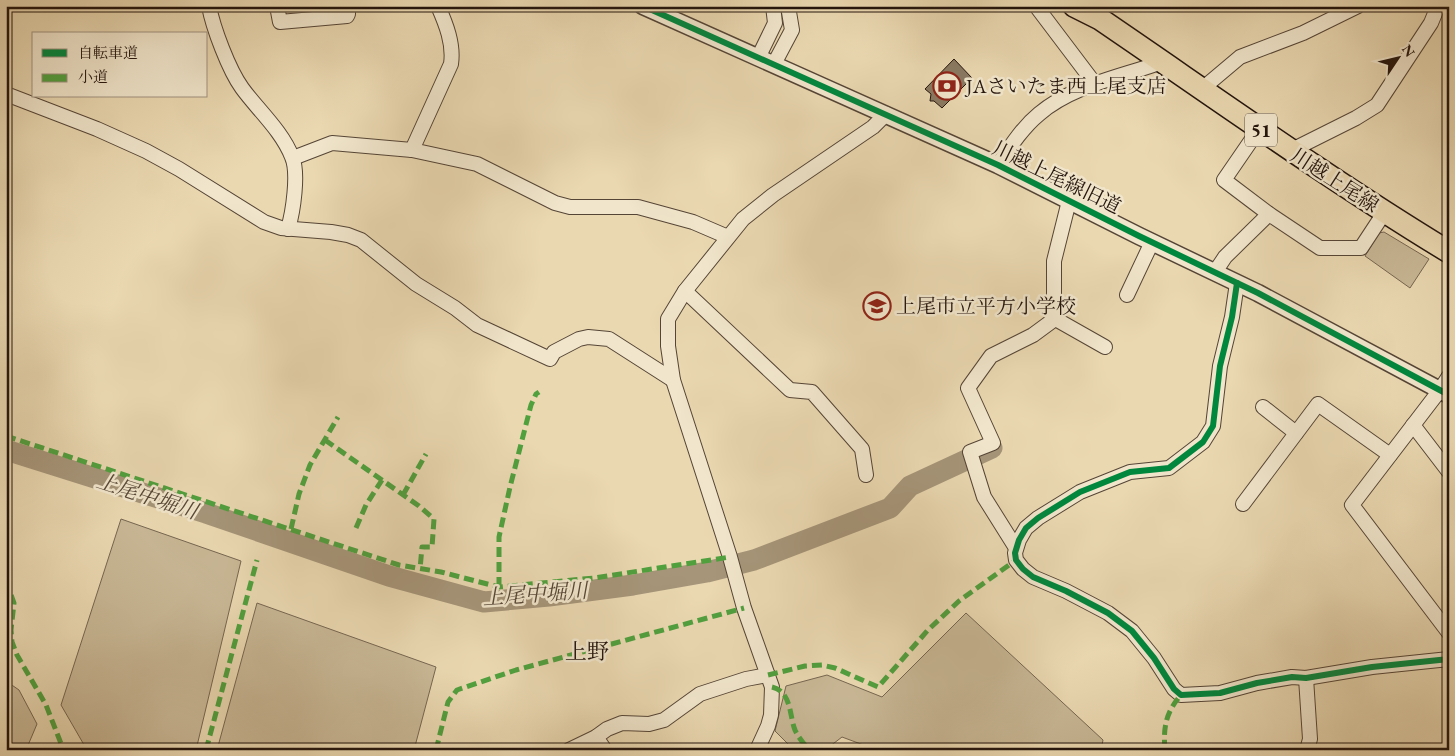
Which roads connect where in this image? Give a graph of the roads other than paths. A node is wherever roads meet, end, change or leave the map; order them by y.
1 (209, 6) edge
2 (277, 6) edge
3 (348, 6) edge
4 (438, 6) edge
5 (642, 6) edge
6 (773, 6) edge
7 (788, 6) edge
8 (1036, 6) edge
9 (1074, 6) edge
10 (1358, 6) edge
11 (1438, 6) edge
12 (758, 58) junction
13 (1162, 62) junction
14 (774, 64) junction
15 (1094, 84) junction
16 (1202, 89) junction
17 (6, 94) edge
18 (886, 114) junction
19 (1259, 129) junction
20 (412, 150) junction
21 (1290, 151) junction
22 (293, 158) junction
23 (998, 165) junction
24 (1069, 201) junction
25 (1384, 213) junction
26 (1269, 214) junction
27 (288, 229) junction
28 (728, 237) junction
29 (1152, 242) junction
30 (1449, 252) edge
31 (1215, 272) junction
32 (1237, 283) junction
33 (685, 291) junction
34 (1127, 295) dead end
35 (1052, 317) junction
36 (1105, 347) dead end
37 (1449, 376) edge
38 (673, 380) junction
39 (1444, 392) edge
40 (1263, 407) dead end
41 (1413, 425) junction
42 (1296, 434) junction
43 (1390, 455) junction
44 (1449, 472) edge
45 (866, 475) dead end
46 (1243, 504) dead end
47 (1016, 548) junction
48 (1449, 633) edge
49 (1449, 659) edge
50 (768, 675) junction
51 (1306, 678) junction
52 (596, 738) junction
53 (569, 750) edge
54 (605, 750) edge
55 (757, 750) edge
56 (1307, 750) edge

1 - 22 street
2 - 3 street
4 - 20 street
5 - 12 street, 川越上尾線旧道
6 - 12 street
7 - 14 street
8 - 15 street
9 - 13 main road, 川越上尾線 / 51
10 - 16 street
11 - 21 street
12 - 14 street, 川越上尾線旧道
13 - 15 street
13 - 16 main road, 川越上尾線 / 51
14 - 18 street, 川越上尾線旧道
15 - 23 street
16 - 19 main road, 川越上尾線 / 51
17 - 27 street
18 - 23 street, 川越上尾線旧道
18 - 28 street
19 - 21 main road, 川越上尾線 / 51
19 - 26 street
20 - 22 street
20 - 28 street
21 - 25 main road, 川越上尾線 / 51
22 - 27 street
23 - 24 street, 川越上尾線旧道
24 - 29 street, 川越上尾線旧道
24 - 35 street
25 - 26 street
25 - 30 main road, 川越上尾線 / 51
26 - 31 street
27 - 38 street
28 - 33 street
29 - 31 street, 川越上尾線旧道
29 - 34 street
31 - 32 street, 川越上尾線旧道
32 - 39 street, 川越上尾線旧道
32 - 47 street
33 - 38 street
33 - 45 street
35 - 36 street
35 - 47 street
37 - 39 street
38 - 50 street
39 - 41 street
40 - 42 street
41 - 43 street
41 - 44 street
42 - 43 street
42 - 46 street
43 - 48 street
47 - 51 street
49 - 51 street
50 - 52 street
50 - 55 street
51 - 56 street
52 - 53 street
52 - 54 street

